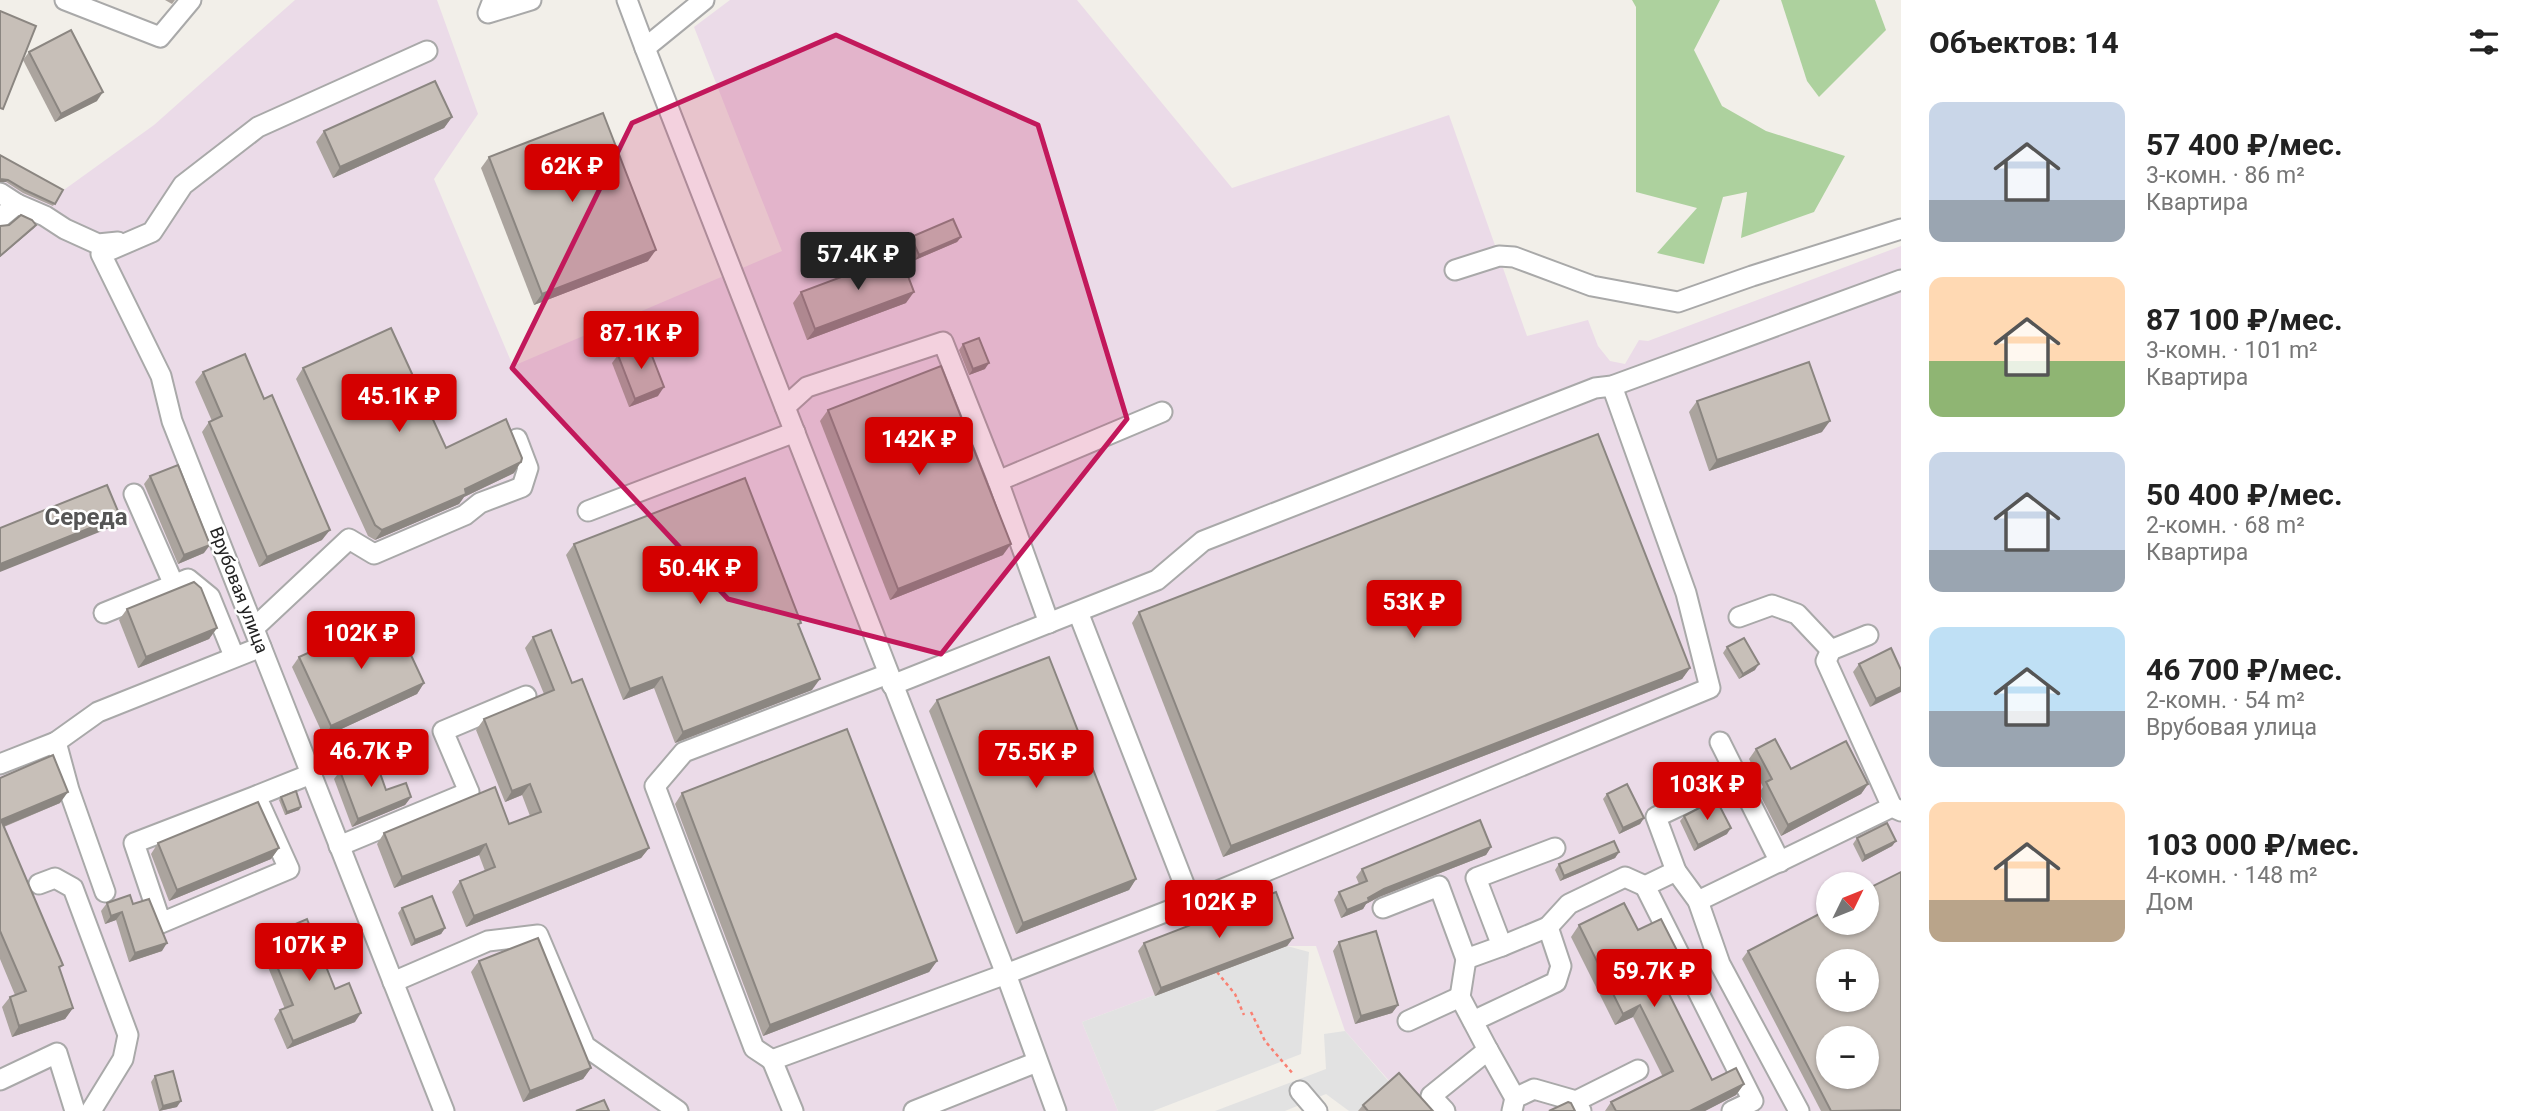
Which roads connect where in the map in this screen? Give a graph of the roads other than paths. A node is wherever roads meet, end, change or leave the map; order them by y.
1 (65, 0) edge
2 (191, 0) edge
3 (493, 0) edge
4 (531, 0) edge
5 (627, 0) edge
6 (704, 0) edge
7 (645, 48) junction
8 (427, 51) dead end
9 (0, 193) edge
10 (17, 204) junction
11 (0, 218) edge
12 (1901, 229) edge
13 (130, 241) junction
14 (1455, 271) dead end
15 (1901, 280) edge
16 (1612, 386) junction
17 (785, 407) junction
18 (1162, 412) dead end
19 (794, 432) junction
20 (517, 439) edge
21 (998, 481) junction
22 (134, 494) dead end
23 (588, 510) dead end
24 (174, 585) junction
25 (1078, 612) junction
26 (104, 613) dead end
27 (1740, 617) dead end
28 (1049, 623) junction
29 (254, 628) junction
30 (1868, 635) dead end
31 (261, 647) junction
32 (1832, 650) junction
33 (234, 656) junction
34 (890, 680) junction
35 (526, 696) dead end
36 (57, 742) junction
37 (1720, 742) dead end
38 (0, 764) edge
39 (311, 774) junction
40 (256, 796) junction
41 (1692, 800) dead end
42 (1896, 809) edge
43 (339, 846) junction
44 (1555, 848) dead end
45 (1780, 862) junction
46 (1676, 871) junction
47 (39, 884) dead end
48 (1645, 886) junction
49 (105, 892) dead end
50 (1698, 901) junction
51 (1191, 902) junction
52 (1383, 908) dead end
53 (1548, 927) junction
54 (1502, 946) junction
55 (1466, 960) junction
56 (1006, 974) junction
57 (393, 982) junction
58 (1460, 997) junction
59 (1408, 1021) dead end
60 (1473, 1021) junction
61 (1488, 1050) junction
62 (772, 1060) junction
63 (1037, 1062) junction
64 (1639, 1070) dead end
65 (0, 1080) edge
66 (1299, 1085) road end
67 (1514, 1105) edge
68 (1578, 1106) edge
69 (75, 1111) edge
70 (91, 1111) edge
71 (444, 1111) edge
72 (678, 1111) edge
73 (793, 1111) edge
74 (914, 1111) edge
75 (1056, 1111) edge
76 (1317, 1111) edge
77 (1445, 1111) edge
78 (1732, 1111) edge
79 (1799, 1111) edge

1 - 2 street
3 - 4 street
5 - 7 street
6 - 7 street
7 - 17 street
8 - 13 street
9 - 10 street
10 - 11 street
10 - 13 street
12 - 14 street
13 - 29 street, Врубовая улица
15 - 16 street
16 - 25 street
16 - 51 street
17 - 19 street
17 - 21 street
18 - 21 street
19 - 23 street
19 - 34 street
20 - 29 street
21 - 28 street
22 - 24 street
24 - 26 street
24 - 33 street
25 - 28 street
25 - 51 street
27 - 32 street
28 - 34 street
29 - 31 street, Врубовая улица
30 - 32 street
31 - 33 street
31 - 39 street, Врубовая улица
32 - 42 street
33 - 36 street
34 - 56 street
34 - 62 street
35 - 43 street
36 - 38 street
36 - 49 street
37 - 45 street
39 - 40 street
39 - 43 street, Врубовая улица
40 - 40 street
41 - 46 street
42 - 45 street
43 - 57 street, Врубовая улица
44 - 54 street
45 - 50 street
46 - 48 street
46 - 50 street
47 - 70 street
48 - 53 street
48 - 78 street
50 - 79 street
51 - 56 street
52 - 55 street
53 - 54 street
53 - 60 street
54 - 55 street
55 - 58 street
56 - 62 street
56 - 63 street
57 - 71 street, Врубовая улица
57 - 72 street
58 - 59 street
58 - 60 street
60 - 61 street
61 - 67 street
61 - 77 street
62 - 73 street
63 - 74 street
63 - 75 street
64 - 68 street
65 - 69 street
66 - 76 street
67 - 68 street

